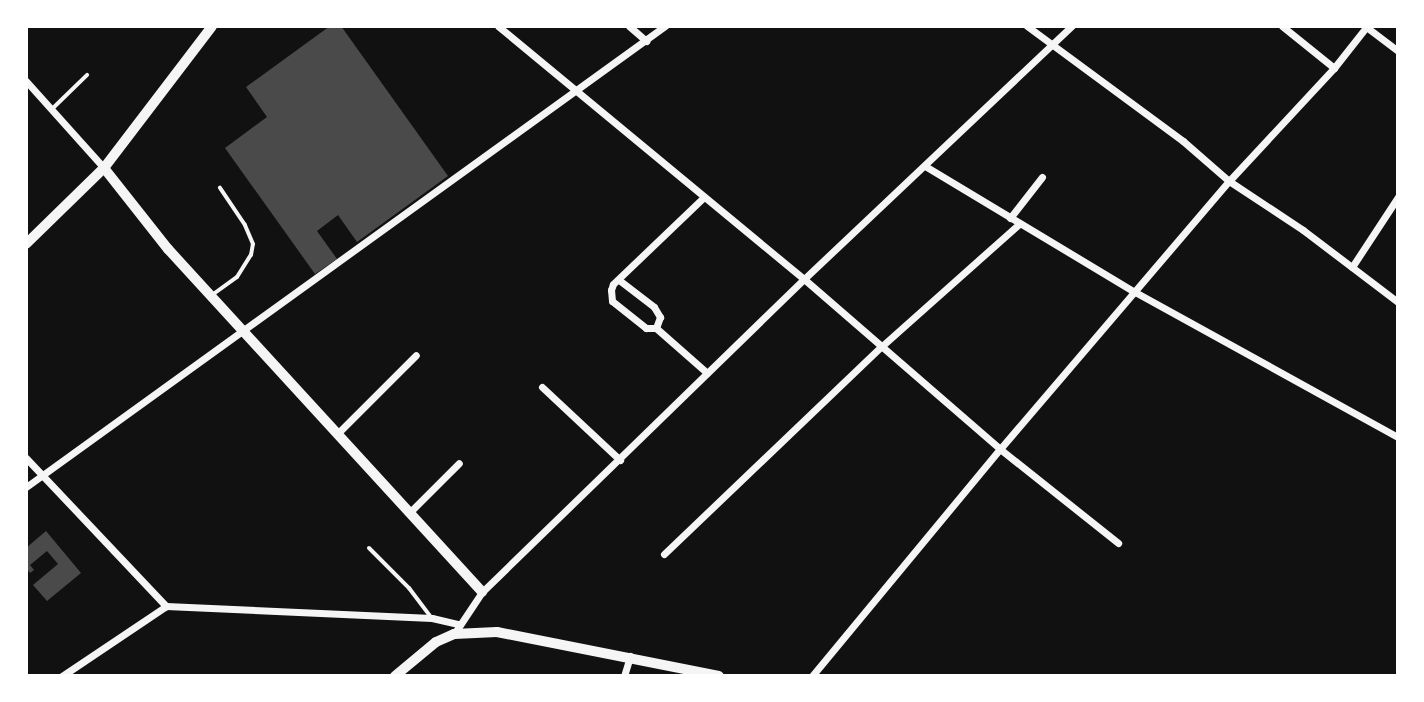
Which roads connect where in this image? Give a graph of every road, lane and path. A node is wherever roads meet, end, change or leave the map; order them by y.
1 (212, 26) edge
2 (498, 26) edge
3 (629, 26) edge
4 (665, 26) edge
5 (1027, 26) edge
6 (1072, 26) edge
7 (1282, 26) edge
8 (1365, 26) edge
9 (646, 41) junction
10 (1052, 46) junction
11 (1398, 51) edge
12 (1334, 68) junction
13 (87, 75) dead end
14 (27, 84) edge
15 (577, 89) junction
16 (52, 109) junction
17 (925, 166) junction
18 (104, 168) junction
19 (1042, 177) dead end
20 (1229, 181) junction
21 (220, 188) dead end
22 (1398, 197) edge
23 (703, 198) junction
24 (1010, 218) junction
25 (1019, 224) junction
26 (26, 244) edge
27 (1352, 267) junction
28 (804, 279) junction
29 (616, 282) junction
30 (1135, 292) junction
31 (212, 295) junction
32 (1398, 302) edge
33 (657, 325) junction
34 (243, 332) junction
35 (882, 346) junction
36 (416, 355) dead end
37 (707, 373) junction
38 (542, 387) dead end
39 (338, 433) junction
40 (1398, 437) edge
41 (1000, 449) junction
42 (26, 458) edge
43 (620, 460) junction
44 (459, 463) dead end
45 (44, 476) junction
46 (26, 487) edge
47 (410, 512) junction
48 (1118, 543) dead end
49 (369, 548) dead end
50 (664, 554) dead end
51 (482, 592) junction
52 (166, 606) junction
53 (432, 618) junction
54 (456, 629) junction
55 (630, 656) junction
56 (62, 676) edge
57 (395, 676) edge
58 (624, 676) edge
59 (719, 676) edge
60 (812, 676) edge

1 - 18 main road
2 - 15 street
3 - 9 street
4 - 9 street
5 - 10 street
6 - 10 street
7 - 12 street
8 - 11 street
8 - 12 street
9 - 15 street
10 - 17 street
10 - 20 street
12 - 20 street
13 - 16 lane
14 - 16 street
15 - 23 street
15 - 34 street
16 - 18 street
17 - 24 street
17 - 28 street
18 - 26 main road
18 - 31 main road
19 - 24 street
20 - 27 street
20 - 30 street
21 - 31 lane
22 - 27 street
23 - 28 street
23 - 29 street
24 - 25 street
25 - 30 street
25 - 35 street
27 - 32 street
28 - 35 street
28 - 37 street
29 - 33 street
29 - 33 street
30 - 40 street
30 - 41 street
31 - 34 main road
33 - 37 street
34 - 39 main road
34 - 45 street
35 - 41 street
35 - 50 street
36 - 39 street
37 - 43 street
38 - 43 street
39 - 47 main road
41 - 48 street
41 - 60 street
42 - 45 street
43 - 51 street
44 - 47 street
45 - 46 street
45 - 52 street
47 - 51 main road
49 - 53 lane
51 - 54 street
52 - 53 street
52 - 56 street
53 - 54 street
54 - 55 main road
54 - 57 main road
55 - 58 street
55 - 59 main road

